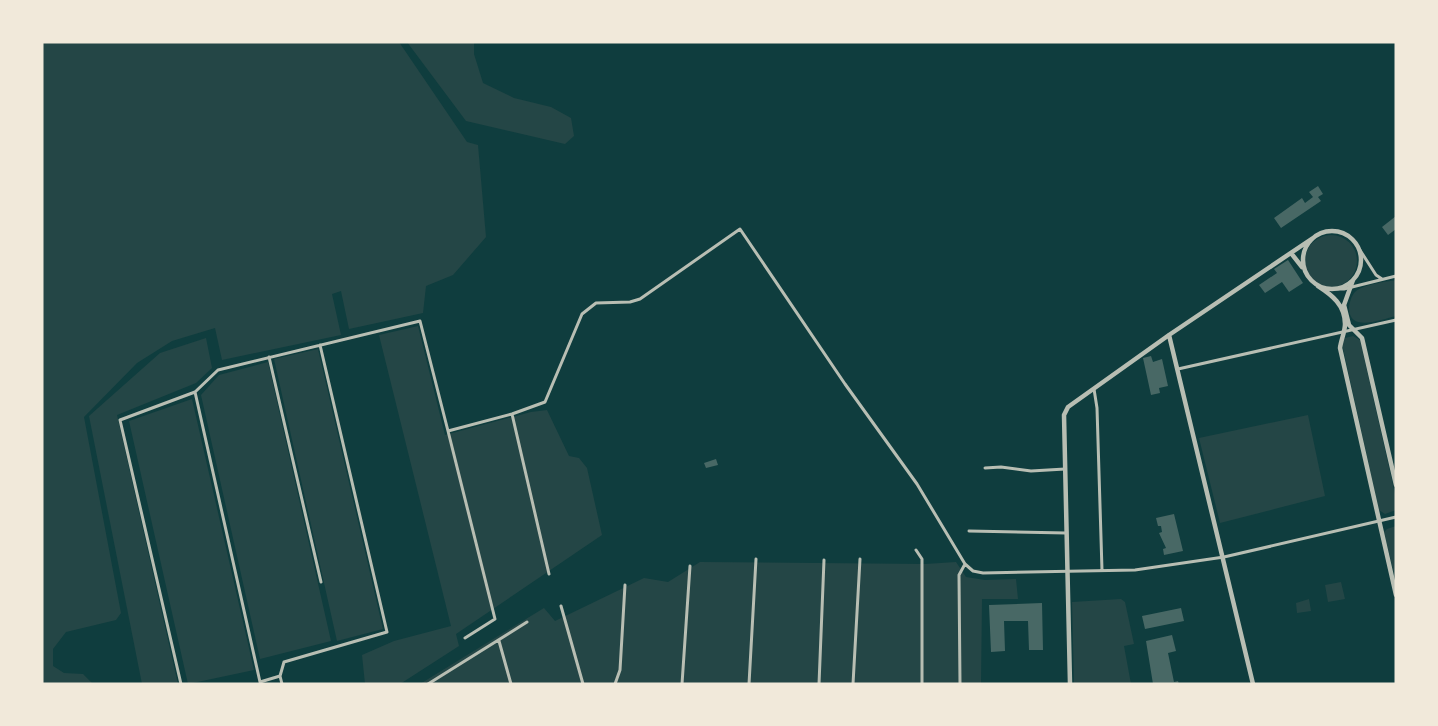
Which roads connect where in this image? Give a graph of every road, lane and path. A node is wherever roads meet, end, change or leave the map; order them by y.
1 (1313, 238) junction
2 (1358, 247) junction
3 (1291, 253) junction
4 (1305, 272) junction
5 (1396, 276) edge
6 (1384, 279) junction
7 (1353, 280) junction
8 (1318, 286) junction
9 (1350, 288) junction
10 (1334, 289) junction
11 (1396, 320) edge
12 (1354, 330) junction
13 (1343, 332) junction
14 (1169, 334) junction
15 (320, 345) junction
16 (269, 357) junction
17 (1178, 369) junction
18 (1094, 388) junction
19 (195, 392) junction
20 (512, 414) junction
21 (448, 431) junction
22 (985, 468) dead end
23 (1065, 470) junction
24 (1396, 485) edge
25 (1396, 517) edge
26 (1379, 521) junction
27 (969, 531) dead end
28 (1066, 533) junction
29 (916, 550) dead end
30 (1224, 557) junction
31 (756, 559) dead end
32 (860, 559) dead end
33 (824, 560) dead end
34 (965, 564) junction
35 (690, 566) dead end
36 (1102, 570) junction
37 (1067, 571) junction
38 (549, 574) dead end
39 (321, 582) dead end
40 (625, 585) dead end
41 (1396, 596) edge
42 (561, 606) dead end
43 (527, 622) dead end
44 (465, 638) dead end
45 (499, 641) junction
46 (280, 676) junction
47 (436, 679) junction
48 (260, 682) junction
49 (181, 684) edge
50 (252, 684) edge
51 (282, 684) edge
52 (428, 684) edge
53 (438, 684) edge
54 (511, 684) edge
55 (583, 684) edge
56 (615, 684) edge
57 (682, 684) edge
58 (749, 684) edge
59 (819, 684) edge
60 (853, 684) edge
61 (922, 684) edge
62 (960, 684) edge
63 (1070, 684) edge
64 (1253, 684) edge

1 - 2 street
1 - 3 street
1 - 4 street
2 - 6 street
2 - 7 street
3 - 4 street
3 - 14 street
4 - 8 street
5 - 6 street
6 - 9 street
7 - 9 street
7 - 10 street
8 - 10 street
8 - 13 street
9 - 10 street
9 - 12 street
11 - 12 street
12 - 13 street
12 - 24 street
13 - 17 street
13 - 26 street
14 - 17 street
14 - 18 street
15 - 16 street
15 - 21 street
15 - 46 street
16 - 19 street
16 - 39 street
17 - 30 street
18 - 23 street
18 - 36 street
19 - 48 street
19 - 49 street
20 - 21 street
20 - 34 street
20 - 38 street
21 - 44 street
22 - 23 street
23 - 28 street
25 - 26 street
26 - 30 street
26 - 41 street
27 - 28 street
28 - 37 street
29 - 61 street
30 - 36 street
30 - 64 street
31 - 58 street
32 - 60 street
33 - 59 street
34 - 37 street
34 - 62 street
35 - 57 street
36 - 37 street
37 - 63 street
40 - 56 street
42 - 55 street
43 - 45 street
45 - 47 street
45 - 54 street
46 - 48 street
46 - 51 street
47 - 52 street
47 - 53 street
48 - 50 street

